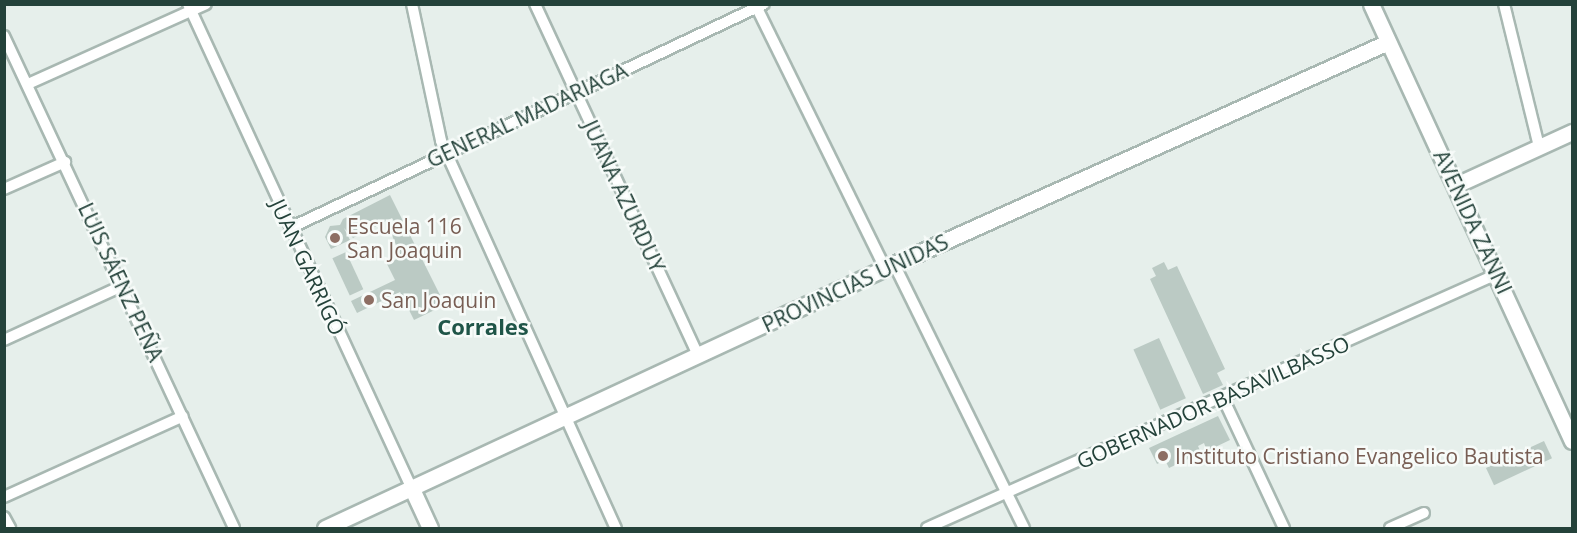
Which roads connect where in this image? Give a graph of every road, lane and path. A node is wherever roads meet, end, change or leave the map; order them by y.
1 (206, 4) edge
2 (412, 4) edge
3 (535, 4) edge
4 (1371, 4) edge
5 (1504, 4) edge
6 (759, 6) edge
7 (189, 8) edge
8 (4, 36) edge
9 (1388, 42) junction
10 (28, 84) junction
11 (575, 92) junction
12 (1572, 132) edge
13 (1539, 147) junction
14 (446, 153) junction
15 (65, 162) junction
16 (1456, 185) junction
17 (4, 189) edge
18 (290, 228) junction
19 (890, 266) junction
20 (1497, 274) junction
21 (122, 286) junction
22 (4, 340) edge
23 (698, 355) junction
24 (1223, 399) junction
25 (565, 415) junction
26 (183, 416) junction
27 (1569, 425) edge
28 (1572, 441) edge
29 (412, 489) junction
30 (1007, 494) junction
31 (4, 497) edge
32 (1424, 513) dead end
33 (4, 517) edge
34 (10, 528) edge
35 (234, 528) edge
36 (325, 528) edge
37 (430, 528) edge
38 (616, 528) edge
39 (927, 528) edge
40 (1024, 528) edge
41 (1284, 528) edge
42 (1390, 528) edge

1 - 7 street
2 - 14 street
3 - 11 street, JUANA AZURDUY
4 - 9 street, AVENIDA ZANNI
5 - 13 street
6 - 11 street, GENERAL MADARIAGA
6 - 19 street
7 - 10 street
7 - 18 street, JUAN GARRIGÓ
8 - 10 street, LUIS SÁENZ PEÑA
9 - 16 street, AVENIDA ZANNI
9 - 19 street, PROVINCIAS UNIDAS
10 - 15 street, LUIS SÁENZ PEÑA
11 - 14 street, GENERAL MADARIAGA
11 - 23 street, JUANA AZURDUY
12 - 13 street
13 - 16 street
14 - 18 street, GENERAL MADARIAGA
14 - 25 street
15 - 17 street
15 - 21 street, LUIS SÁENZ PEÑA
16 - 20 street, AVENIDA ZANNI
18 - 29 street, JUAN GARRIGÓ
19 - 23 street, PROVINCIAS UNIDAS
19 - 30 street
20 - 24 street, GOBERNADOR BASAVILBASSO
20 - 27 street, AVENIDA ZANNI
21 - 22 street
21 - 26 street, LUIS SÁENZ PEÑA
23 - 25 street, PROVINCIAS UNIDAS
24 - 30 street, GOBERNADOR BASAVILBASSO
24 - 41 street
25 - 29 street, PROVINCIAS UNIDAS
25 - 38 street
26 - 31 street
26 - 35 street, LUIS SÁENZ PEÑA
27 - 28 street, AVENIDA ZANNI
29 - 36 street, PROVINCIAS UNIDAS
29 - 37 street, JUAN GARRIGÓ
30 - 39 street, GOBERNADOR BASAVILBASSO
30 - 40 street
32 - 42 street
33 - 34 street

